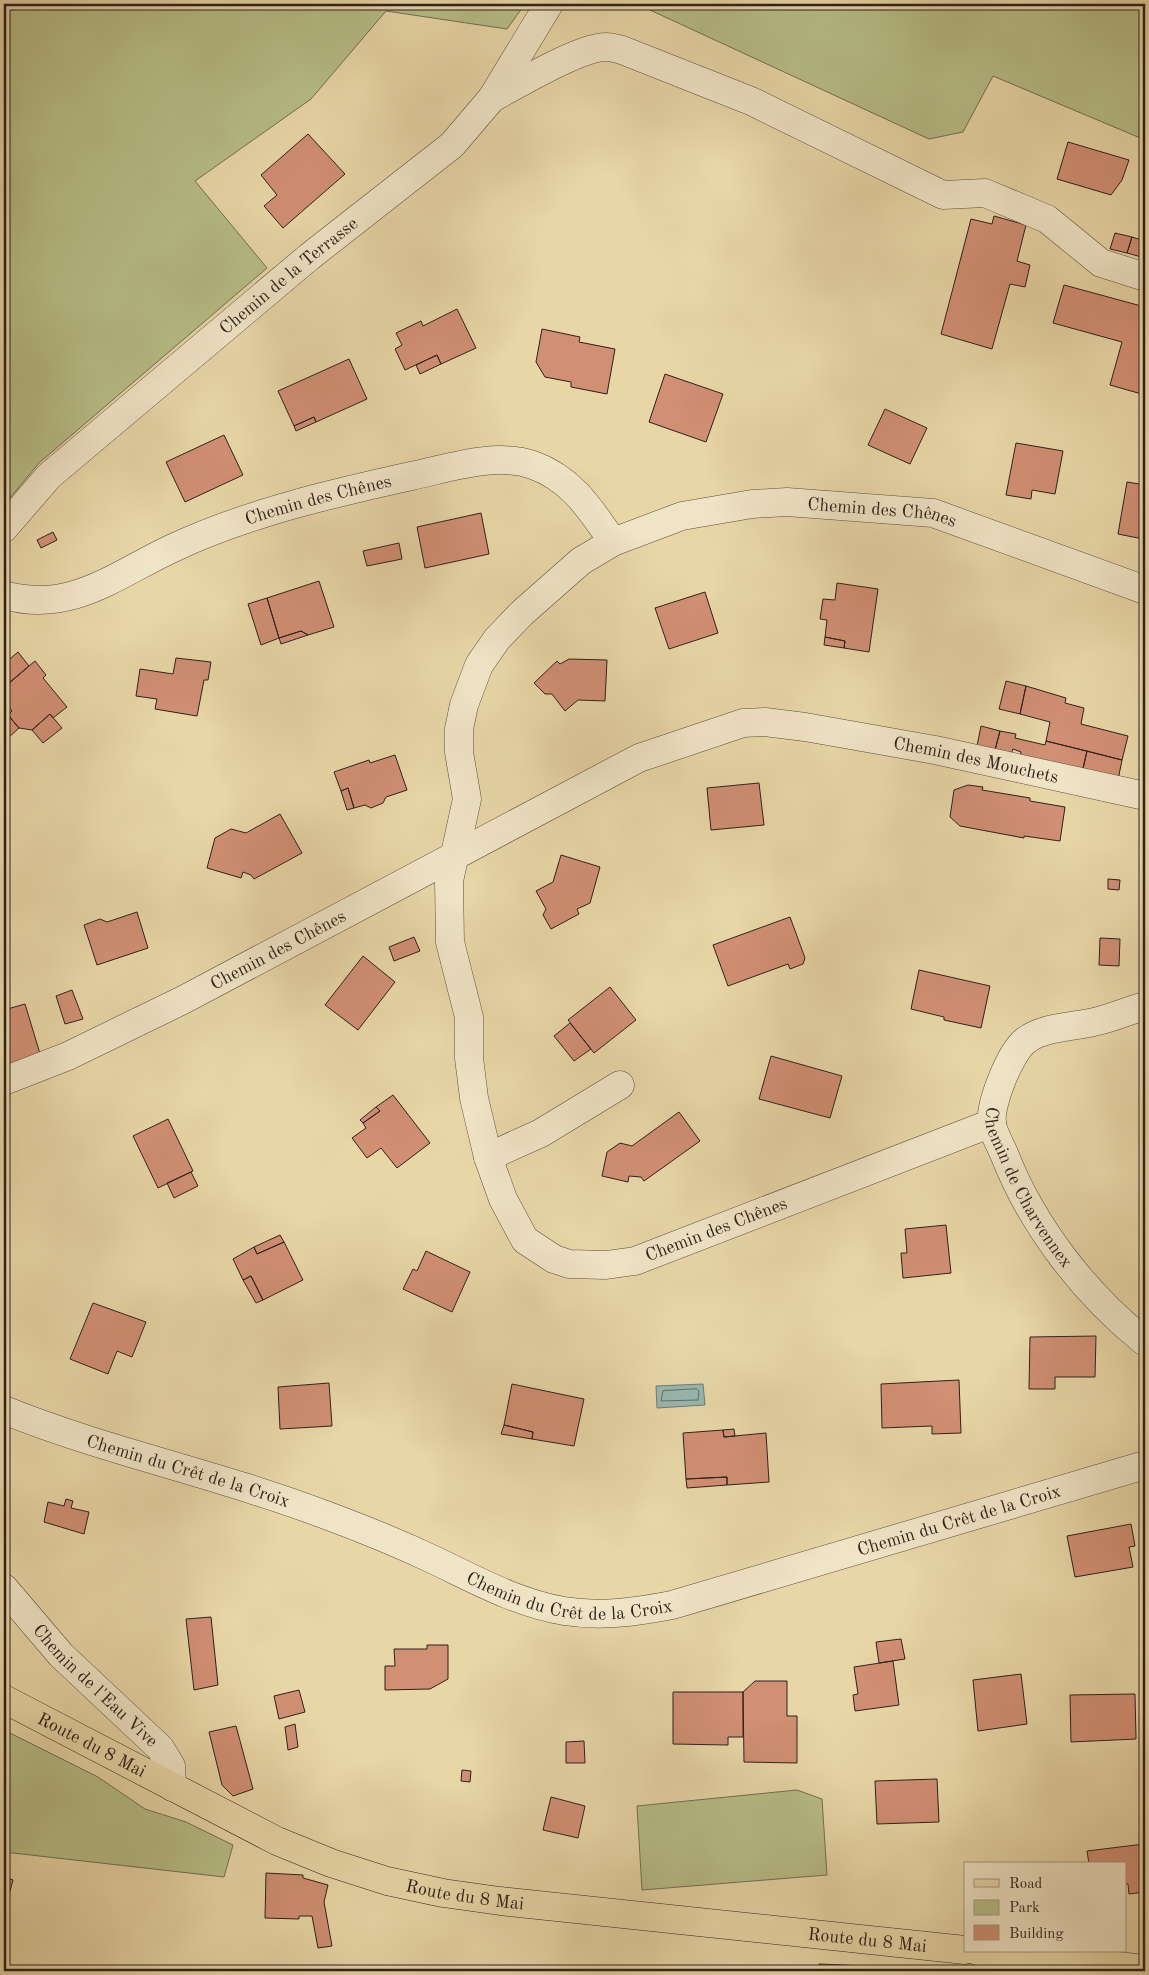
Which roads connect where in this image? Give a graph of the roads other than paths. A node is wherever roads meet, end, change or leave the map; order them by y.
1 (549, 4) edge
2 (492, 98) junction
3 (1145, 277) edge
4 (4, 528) edge
5 (613, 542) junction
6 (1145, 590) edge
7 (4, 594) edge
8 (805, 726) joint
9 (1145, 796) edge
10 (454, 855) junction
11 (1145, 1006) edge
12 (4, 1081) edge
13 (620, 1085) dead end
14 (992, 1123) junction
15 (488, 1157) junction
16 (1145, 1342) edge
17 (4, 1410) edge
18 (1144, 1472) edge
19 (4, 1588) edge
20 (4, 1699) edge
21 (172, 1788) junction
22 (964, 1950) edge
23 (986, 1952) edge
24 (1145, 1969) edge

1 - 2 street, Chemin de la Terrasse
2 - 3 street
2 - 4 street, Chemin de la Terrasse
5 - 6 street, Chemin des Chênes
5 - 7 street, Chemin des Chênes
5 - 10 street, Chemin des Chênes
8 - 9 street, Chemin des Mouchets
8 - 10 street, Chemin des Chênes
10 - 12 street, Chemin des Chênes
10 - 15 street, Chemin des Chênes
11 - 14 street, Chemin de Charvennex
13 - 15 street
14 - 15 street, Chemin des Chênes
14 - 16 street, Chemin de Charvennex
17 - 18 street, Chemin du Crêt de la Croix
19 - 21 street, Chemin de l'Eau Vive
20 - 21 main road, Route du 8 Mai
21 - 22 main road, Route du 8 Mai
23 - 24 main road

